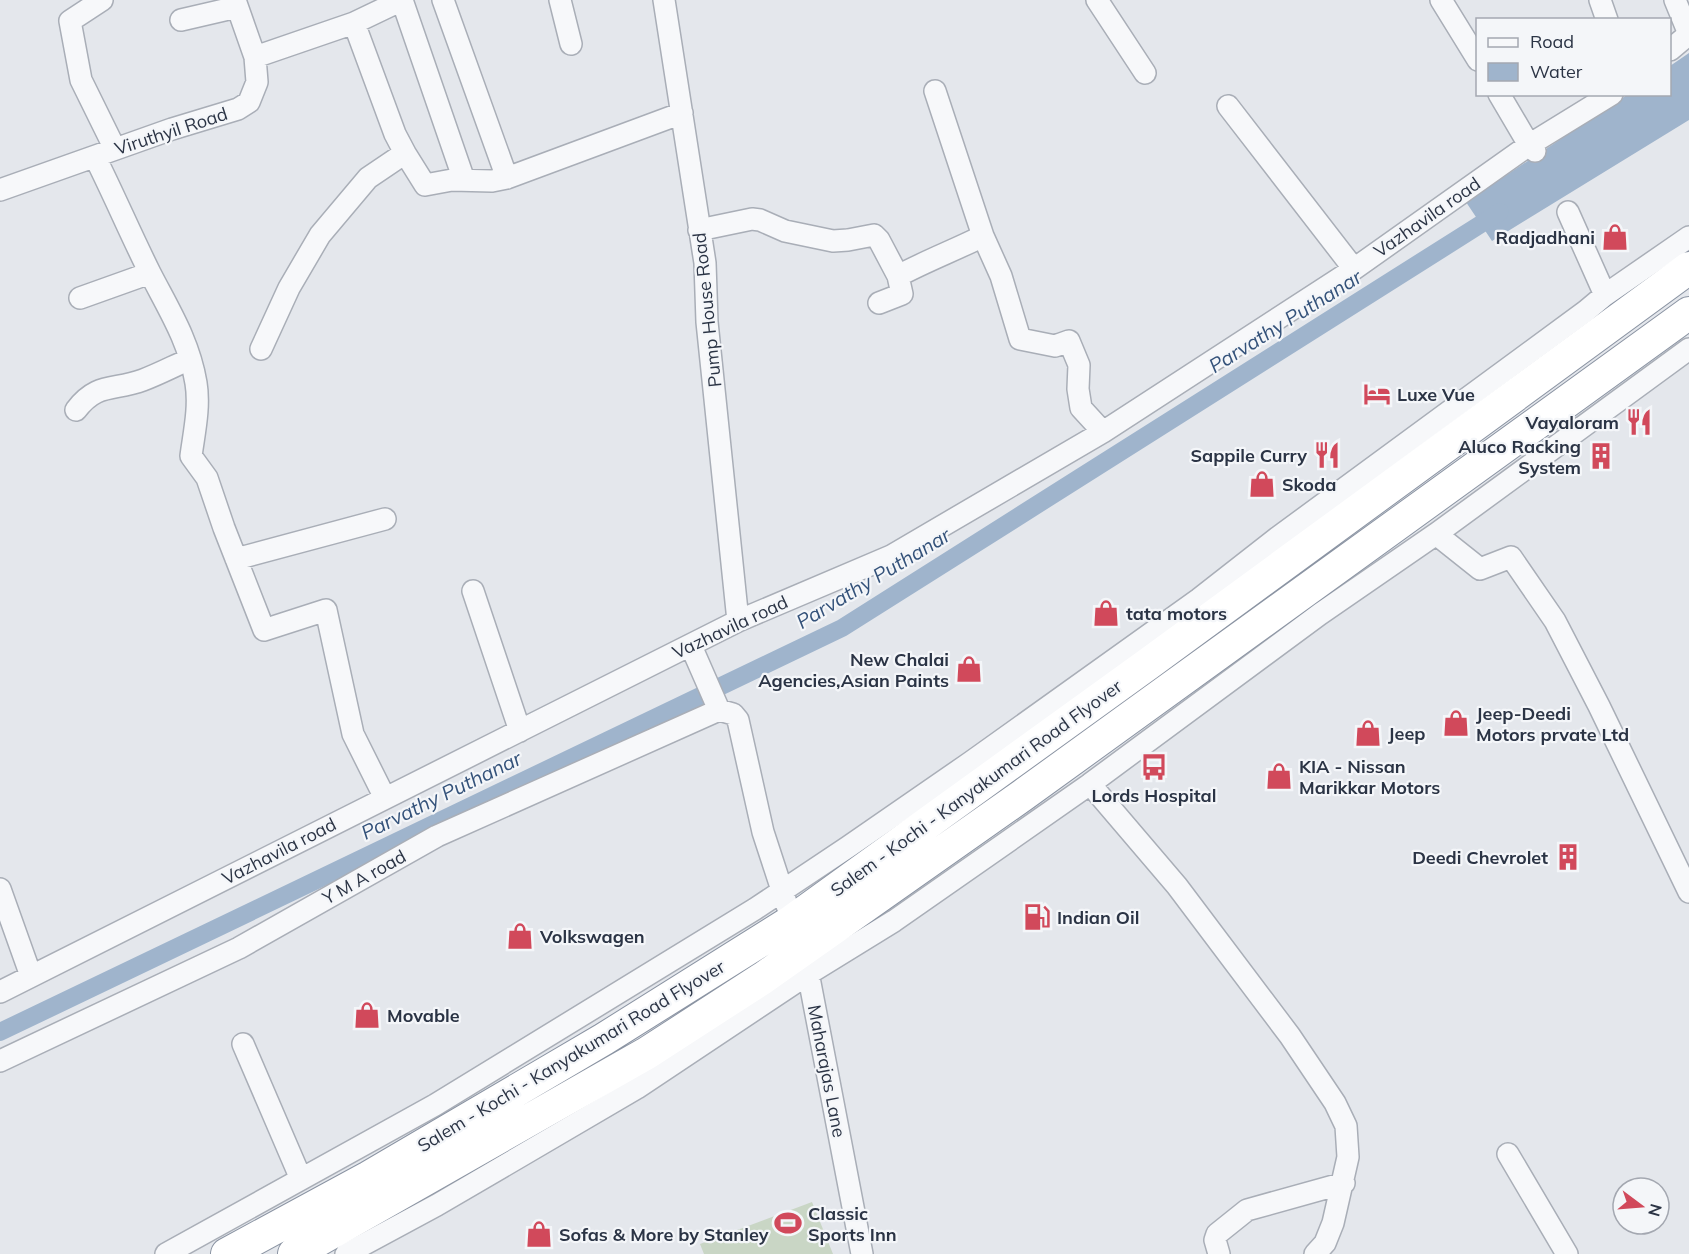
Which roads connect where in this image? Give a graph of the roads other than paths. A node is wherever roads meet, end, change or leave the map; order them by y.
1 (102, 0) edge
2 (402, 0) edge
3 (443, 0) edge
4 (560, 0) edge
5 (664, 0) edge
6 (1097, 0) edge
7 (1441, 0) edge
8 (1600, 0) edge
9 (1675, 0) edge
10 (236, 4) edge
11 (1606, 18) edge
12 (181, 20) dead end
13 (354, 23) junction
14 (1689, 34) edge
15 (571, 44) dead end
16 (1671, 49) edge
17 (255, 57) junction
18 (1476, 57) edge
19 (1145, 73) dead end
20 (935, 91) dead end
21 (1500, 96) edge
22 (1609, 96) edge
23 (1228, 106) dead end
24 (682, 112) junction
25 (1532, 148) junction
26 (105, 153) junction
27 (405, 153) junction
28 (507, 178) junction
29 (464, 180) junction
30 (0, 190) edge
31 (1568, 212) dead end
32 (699, 230) junction
33 (983, 236) junction
34 (1689, 237) edge
35 (1689, 268) edge
36 (1354, 269) junction
37 (150, 273) junction
38 (898, 276) junction
39 (1605, 295) junction
40 (80, 298) dead end
41 (879, 303) dead end
42 (1689, 313) edge
43 (261, 349) dead end
44 (1688, 355) edge
45 (190, 358) junction
46 (76, 410) dead end
47 (1102, 432) junction
48 (386, 519) dead end
49 (1436, 534) junction
50 (236, 559) junction
51 (473, 591) dead end
52 (738, 621) junction
53 (691, 646) junction
54 (726, 712) junction
55 (520, 731) junction
56 (1090, 784) junction
57 (386, 798) junction
58 (0, 888) edge
59 (781, 890) junction
60 (1689, 892) edge
61 (792, 921) junction
62 (806, 963) junction
63 (31, 976) junction
64 (0, 992) edge
65 (243, 1044) dead end
66 (0, 1061) edge
67 (1509, 1154) dead end
68 (301, 1179) junction
69 (1344, 1183) junction
70 (166, 1254) edge
71 (227, 1254) edge
72 (294, 1254) edge
73 (346, 1254) edge
74 (862, 1254) edge
75 (1219, 1254) edge
76 (1315, 1254) edge
77 (1567, 1254) edge

1 - 26 street
2 - 13 street
2 - 29 street
3 - 28 street
4 - 15 street
5 - 24 street, Pump House Road
6 - 19 street
7 - 18 street
8 - 11 street
9 - 14 street
10 - 12 street
10 - 17 street, Viruthyil Road
13 - 17 street
13 - 27 street
14 - 16 street
17 - 26 street, Viruthyil Road
20 - 33 street
21 - 25 street
22 - 25 street, Vazhavila road
23 - 36 street
24 - 28 street
24 - 32 street, Pump House Road
25 - 36 street, Vazhavila road
26 - 30 street, Viruthyil Road
26 - 37 street
27 - 29 street
27 - 43 street
28 - 29 street
31 - 39 street
32 - 38 street
32 - 52 street, Pump House Road
33 - 38 street
33 - 47 street
34 - 39 street
35 - 61 highway, Salem - Kochi - Kanyakumari Road Flyover
36 - 47 street, Vazhavila road
37 - 40 street
37 - 45 street
38 - 41 street
39 - 59 street
42 - 62 highway, Salem - Kochi - Kanyakumari Road Flyover
44 - 49 street
45 - 46 street
45 - 50 street
47 - 52 street, Vazhavila road
48 - 50 street
49 - 56 street
49 - 60 street
50 - 57 street
51 - 55 street
52 - 53 street, Vazhavila road
53 - 54 street, Maharajas Lane
53 - 55 street, Vazhavila road
54 - 59 street, Maharajas Lane
54 - 66 street, Y M A road
55 - 57 street, Vazhavila road
56 - 62 street
56 - 69 street
57 - 63 street, Vazhavila road
58 - 63 street
59 - 61 street, Maharajas Lane
59 - 68 street
61 - 62 street, Maharajas Lane
61 - 71 highway, Salem - Kochi - Kanyakumari Road Flyover
62 - 72 highway, Salem - Kochi - Kanyakumari Road Flyover
62 - 73 street
62 - 74 street, Maharajas Lane
63 - 64 street, Vazhavila road
65 - 68 street
67 - 77 street
68 - 70 street
69 - 75 street
69 - 76 street

